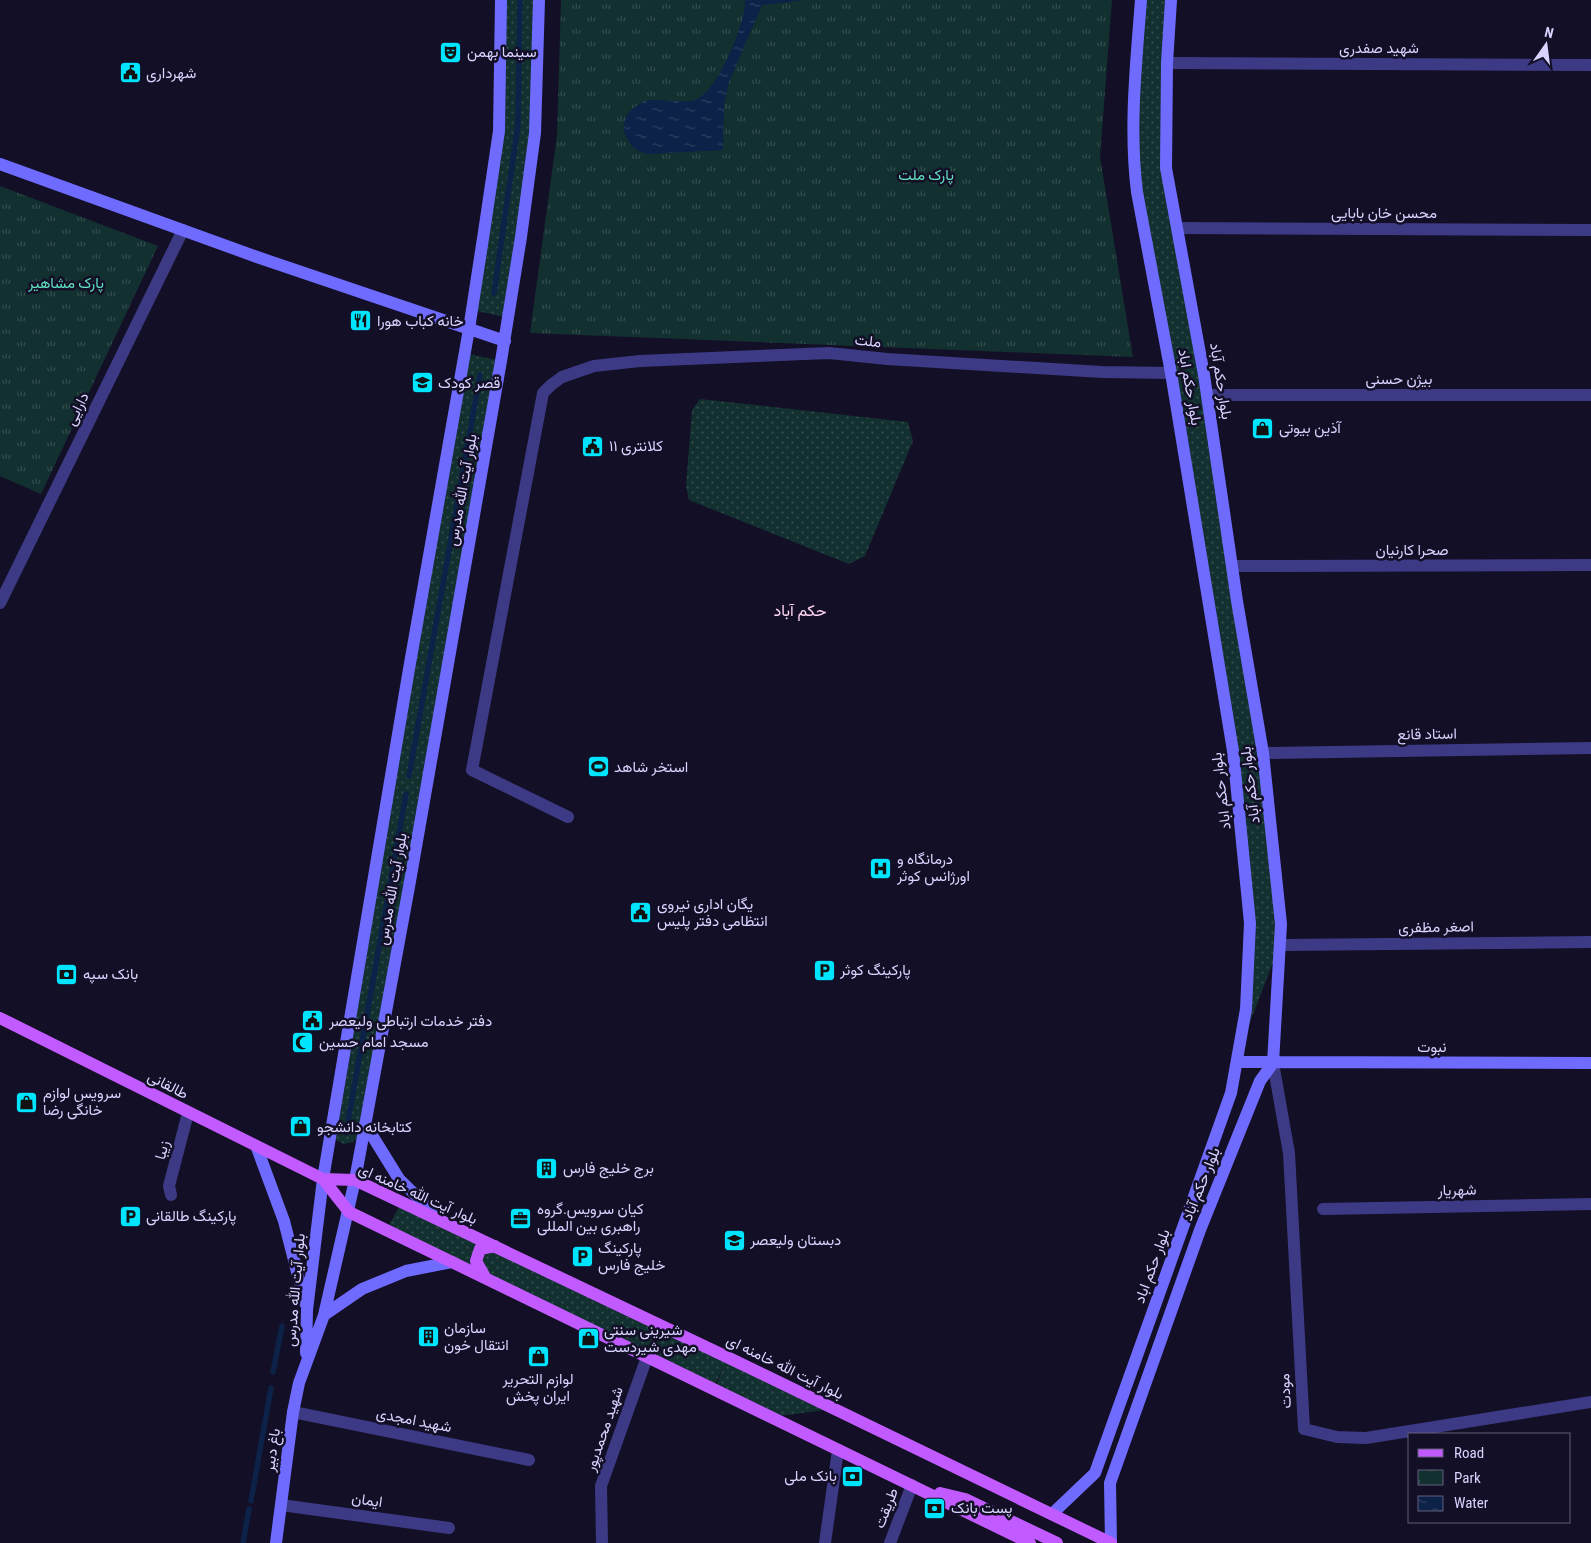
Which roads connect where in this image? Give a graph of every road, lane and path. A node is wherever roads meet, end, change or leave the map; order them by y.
1 (501, 0) edge
2 (539, 0) edge
3 (1140, 0) edge
4 (1171, 0) edge
5 (1167, 63) junction
6 (1591, 65) edge
7 (0, 164) edge
8 (1177, 228) junction
9 (183, 230) junction
10 (1591, 230) edge
11 (469, 329) junction
12 (504, 341) junction
13 (1171, 373) junction
14 (1207, 395) junction
15 (1591, 395) edge
16 (1591, 565) edge
17 (1232, 566) junction
18 (0, 602) edge
19 (1591, 748) edge
20 (1263, 753) junction
21 (568, 817) dead end
22 (1591, 942) edge
23 (1280, 945) junction
24 (0, 1018) edge
25 (1238, 1062) junction
26 (1273, 1063) junction
27 (1591, 1063) edge
28 (188, 1113) junction
29 (365, 1124) junction
30 (257, 1148) junction
31 (323, 1179) junction
32 (355, 1180) junction
33 (171, 1195) dead end
34 (1591, 1204) edge
35 (1323, 1208) dead end
36 (348, 1212) junction
37 (445, 1223) junction
38 (495, 1246) junction
39 (452, 1262) junction
40 (485, 1277) junction
41 (307, 1310) junction
42 (324, 1315) junction
43 (647, 1357) junction
44 (305, 1363) junction
45 (1591, 1402) edge
46 (293, 1412) junction
47 (838, 1450) junction
48 (529, 1460) dead end
49 (916, 1487) junction
50 (281, 1505) junction
51 (1052, 1514) junction
52 (449, 1528) dead end
53 (276, 1543) edge
54 (602, 1543) edge
55 (825, 1543) edge
56 (890, 1543) edge
57 (1030, 1543) edge
58 (1057, 1543) edge
59 (1111, 1543) edge

1 - 11 main road, بلوار آیت الله مدرس
2 - 12 main road, بلوار آیت الله مدرس
3 - 13 main road, بلوار حکم اباد
4 - 5 main road, بلوار حکم آباد
5 - 6 street, شهید صفدری
5 - 8 main road, بلوار حکم آباد
7 - 9 main road
8 - 10 street, محسن خان بابایی
8 - 14 main road, بلوار حکم آباد
9 - 11 main road
9 - 18 street, دارایی
11 - 12 main road
11 - 31 main road, بلوار آیت الله مدرس
12 - 29 main road, بلوار آیت الله مدرس
13 - 21 street, ملت
13 - 25 main road, بلوار حکم اباد
14 - 15 street, بیژن حسنی
14 - 17 main road, بلوار حکم آباد
16 - 17 street, صحرا کارنیان
17 - 20 main road, بلوار حکم آباد
19 - 20 street, استاد قانع
20 - 23 main road, بلوار حکم آباد
22 - 23 street, اصغر مظفری
23 - 26 main road, بلوار حکم آباد
24 - 28 main road, طالقانی
25 - 26 main road, نبوت
25 - 51 main road, بلوار حکم اباد
26 - 27 main road, نبوت
26 - 45 street, مودت
26 - 59 main road, بلوار حکم آباد
28 - 30 main road, طالقانی
28 - 33 street, زیبا
29 - 32 main road, بلوار آیت الله مدرس
29 - 37 main road
30 - 31 main road, طالقانی
30 - 41 main road
31 - 32 main road, بلوار آیت الله خامنه ای
31 - 36 main road
31 - 41 main road, بلوار آیت الله مدرس
32 - 36 main road, بلوار آیت الله مدرس
32 - 37 main road, بلوار آیت الله خامنه ای
34 - 35 street, شهریار
36 - 39 main road
36 - 42 main road, بلوار آیت الله مدرس
37 - 38 main road, بلوار آیت الله خامنه ای
38 - 40 main road
38 - 51 main road, بلوار آیت الله خامنه ای
39 - 40 main road
39 - 42 main road
40 - 43 main road
41 - 44 main road, بلوار آیت الله مدرس
42 - 44 main road, بلوار آیت الله مدرس
43 - 47 main road
43 - 54 street, شهید محمدپور
44 - 46 main road, باغ دبیر
46 - 48 street, شهید امجدی
46 - 50 main road, باغ دبیر
47 - 49 main road
47 - 55 street
49 - 56 street, طریقت
49 - 57 main road
49 - 58 main road
50 - 52 street, ایمان
50 - 53 main road, باغ دبیر
51 - 59 main road, بلوار آیت الله خامنه ای

